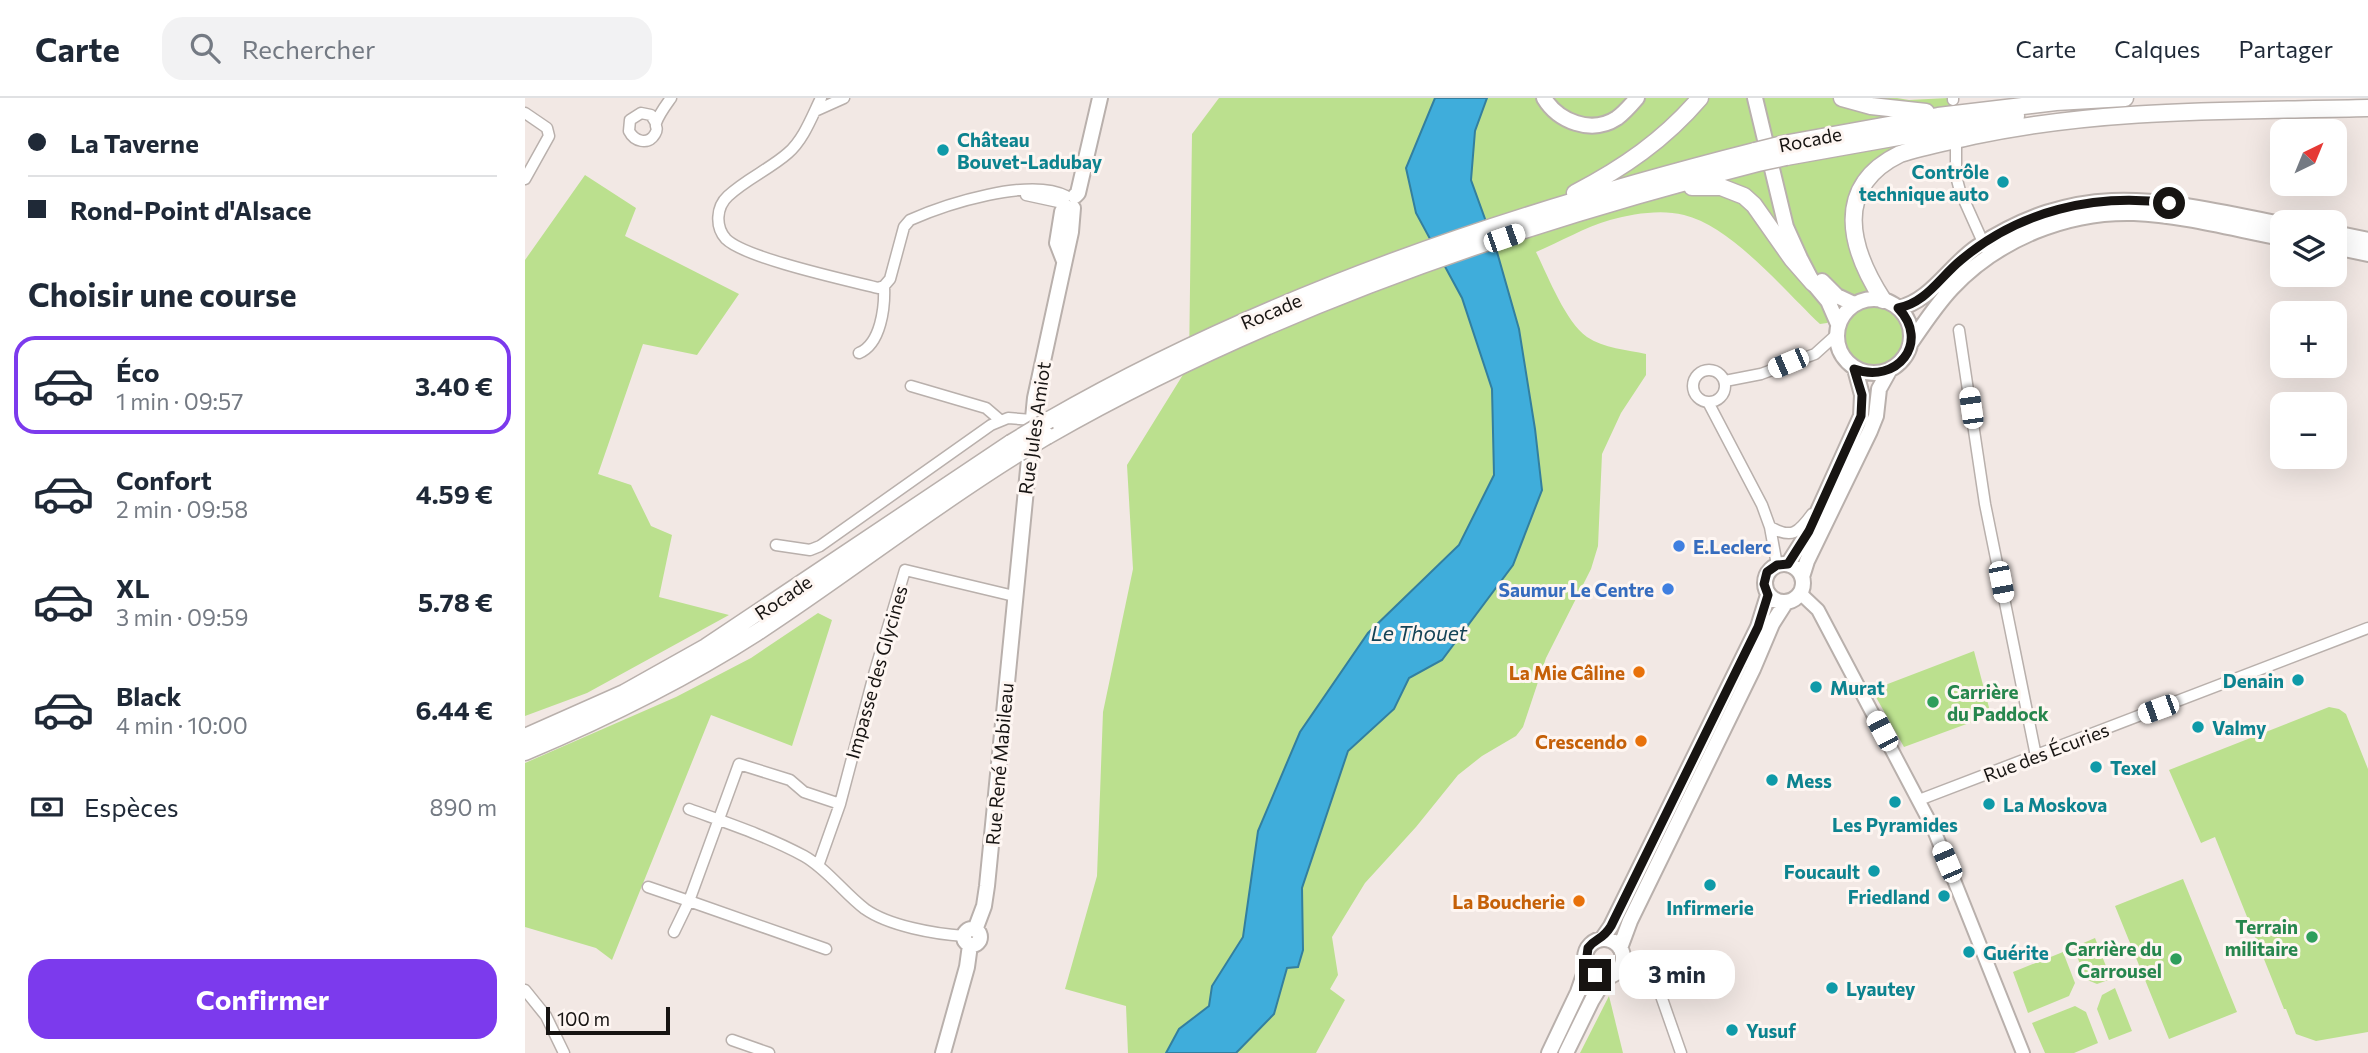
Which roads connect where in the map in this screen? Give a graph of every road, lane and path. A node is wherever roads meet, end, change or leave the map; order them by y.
1 (671, 98) edge
2 (821, 98) edge
3 (844, 98) edge
4 (1100, 98) edge
5 (1543, 98) edge
6 (1549, 98) edge
7 (1700, 98) edge
8 (1755, 98) edge
9 (1762, 98) edge
10 (1842, 98) edge
11 (2125, 98) edge
12 (2102, 100) edge
13 (1633, 102) edge
14 (1953, 104) edge
15 (2368, 108) edge
16 (815, 111) junction
17 (525, 113) edge
18 (656, 123) dead end
19 (1956, 147) dead end
20 (1784, 151) junction
21 (1756, 157) junction
22 (525, 179) edge
23 (1668, 186) junction
24 (1068, 202) junction
25 (1539, 212) junction
26 (2270, 222) edge
27 (1524, 224) junction
28 (2270, 236) edge
29 (2347, 236) edge
30 (2368, 240) edge
31 (1986, 250) junction
32 (2347, 250) edge
33 (2368, 254) edge
34 (1813, 283) junction
35 (884, 286) junction
36 (1883, 300) junction
37 (1854, 304) junction
38 (1898, 308) junction
39 (1837, 330) junction
40 (1959, 330) dead end
41 (1910, 344) junction
42 (859, 353) dead end
43 (1854, 369) junction
44 (1889, 370) junction
45 (1725, 381) junction
46 (911, 386) dead end
47 (1708, 402) junction
48 (1000, 420) junction
49 (1043, 425) junction
50 (1015, 448) junction
51 (1825, 499) junction
52 (1770, 527) junction
53 (776, 545) dead end
54 (1783, 564) junction
55 (1802, 577) junction
56 (1800, 593) junction
57 (1768, 595) junction
58 (1014, 596) junction
59 (1786, 602) junction
60 (2368, 628) edge
61 (525, 737) edge
62 (525, 752) edge
63 (2036, 756) junction
64 (1919, 800) junction
65 (840, 804) junction
66 (689, 809) dead end
67 (718, 820) junction
68 (818, 866) junction
69 (648, 887) dead end
70 (689, 901) junction
71 (674, 932) dead end
72 (969, 937) junction
73 (1602, 939) junction
74 (1620, 948) junction
75 (826, 950) dead end
76 (1622, 964) junction
77 (1587, 966) junction
78 (1606, 977) junction
79 (525, 990) edge
80 (731, 1040) dead end
81 (564, 1053) edge
82 (769, 1053) edge
83 (943, 1053) edge
84 (1549, 1053) edge
85 (1566, 1053) edge
86 (1681, 1053) edge
87 (2023, 1053) edge

1 - 18 street
2 - 16 street
3 - 16 street
4 - 24 main road, Rue Jules Amiot
5 - 13 main road
6 - 13 main road
7 - 25 highway
8 - 34 main road
9 - 37 main road
10 - 14 highway
11 - 12 highway, Rocade
12 - 14 highway, Rocade
14 - 20 highway, Rocade
15 - 20 highway
15 - 36 highway
16 - 35 street
17 - 22 street
19 - 31 street
20 - 21 highway, Rocade, bridge
21 - 23 highway
21 - 25 highway, Rocade
23 - 27 highway
23 - 34 highway
24 - 35 street
24 - 49 main road, Rue Jules Amiot
25 - 27 highway, Rocade
26 - 31 main road
27 - 49 highway, Rocade
28 - 31 main road
29 - 30 main road
31 - 38 main road
31 - 41 main road
32 - 33 main road
34 - 39 main road
35 - 42 street
36 - 37 main road
36 - 38 main road
37 - 39 main road
38 - 41 main road
39 - 43 main road
39 - 45 street
40 - 63 street
41 - 44 main road
43 - 44 main road
43 - 51 main road
44 - 55 main road
45 - 47 street
45 - 47 street
46 - 48 street
47 - 52 street
48 - 49 street
48 - 53 street
49 - 50 highway, Rocade, bridge
49 - 58 main road, Rue Jules Amiot
50 - 61 highway, Rocade
50 - 62 highway
51 - 52 street
51 - 54 main road
52 - 54 street
54 - 55 main road
54 - 57 main road
55 - 56 main road
56 - 59 main road
56 - 64 street
57 - 59 main road
57 - 73 main road
58 - 65 street, Impasse des Glycines
58 - 72 main road, Rue René Mabileau
59 - 74 main road
60 - 63 street, Rue des Écuries
63 - 64 street, Rue des Écuries
64 - 87 street
65 - 67 street
65 - 68 street, Impasse des Glycines
66 - 67 street
67 - 68 street
67 - 70 street
68 - 72 street
69 - 70 street
70 - 71 street
70 - 75 street
72 - 83 main road, Rue René Mabileau
73 - 74 main road
73 - 77 main road
74 - 76 main road
76 - 78 main road
76 - 86 street
77 - 78 main road
77 - 84 main road
78 - 85 main road
79 - 81 street
80 - 82 street

